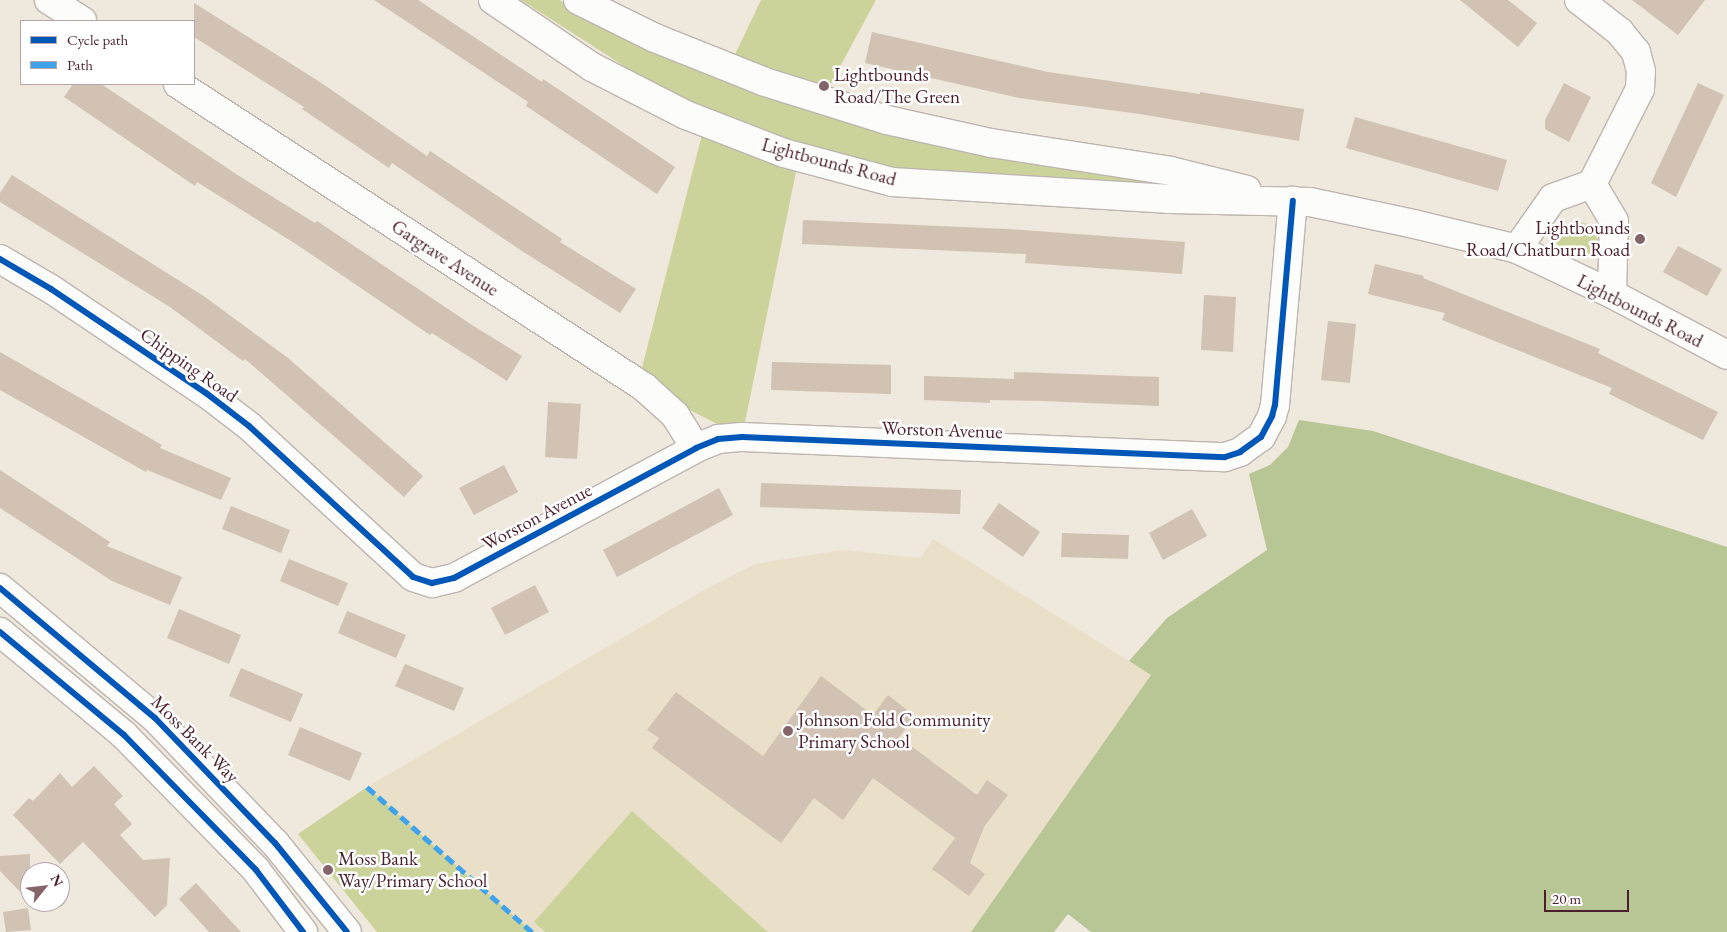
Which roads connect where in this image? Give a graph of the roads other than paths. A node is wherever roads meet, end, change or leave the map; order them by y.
1 (49, 0) edge
2 (493, 0) edge
3 (578, 0) edge
4 (1579, 0) edge
5 (80, 20) edge
6 (180, 85) edge
7 (1592, 184) junction
8 (1292, 201) junction
9 (1517, 249) junction
10 (0, 259) edge
11 (1612, 294) junction
12 (1727, 355) edge
13 (696, 448) junction
14 (413, 577) joint
15 (0, 588) edge
16 (0, 632) edge
17 (303, 932) edge
18 (347, 932) edge

1 - 5 main road
2 - 8 main road, Lightbounds Road
3 - 8 main road, Lightbounds Road
4 - 7 main road
6 - 13 main road, Gargrave Avenue
7 - 9 main road
7 - 11 main road
8 - 9 main road, Lightbounds Road
8 - 13 main road, Worston Avenue
9 - 11 main road, Lightbounds Road
10 - 14 main road, Chipping Road
11 - 12 main road, Lightbounds Road
13 - 14 main road, Worston Avenue
15 - 18 main road, Moss Bank Way
16 - 17 main road

